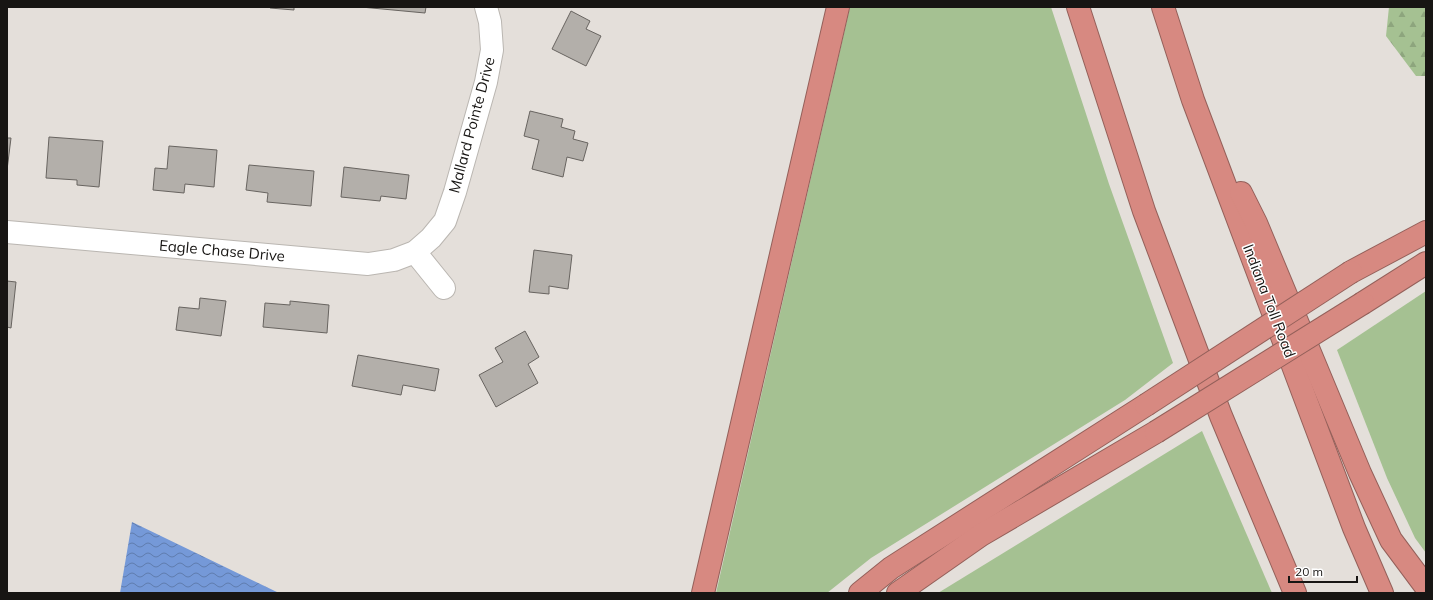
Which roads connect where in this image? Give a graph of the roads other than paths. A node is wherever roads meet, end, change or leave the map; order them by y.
1 (486, 7) edge
2 (838, 7) edge
3 (1078, 7) edge
4 (1163, 7) edge
5 (1193, 100) junction
6 (7, 232) edge
7 (1426, 232) edge
8 (423, 245) junction
9 (1426, 264) edge
10 (444, 288) dead end
11 (1426, 587) edge
12 (703, 593) edge
13 (860, 593) edge
14 (898, 593) edge
15 (1295, 593) edge
16 (1382, 593) edge

1 - 8 street, Mallard Pointe Drive
2 - 12 highway
3 - 15 highway
4 - 5 highway, Indiana Toll Road
5 - 11 highway
5 - 16 highway, Indiana Toll Road
6 - 8 street, Eagle Chase Drive
7 - 13 highway, bridge
8 - 10 street
9 - 14 highway, bridge

